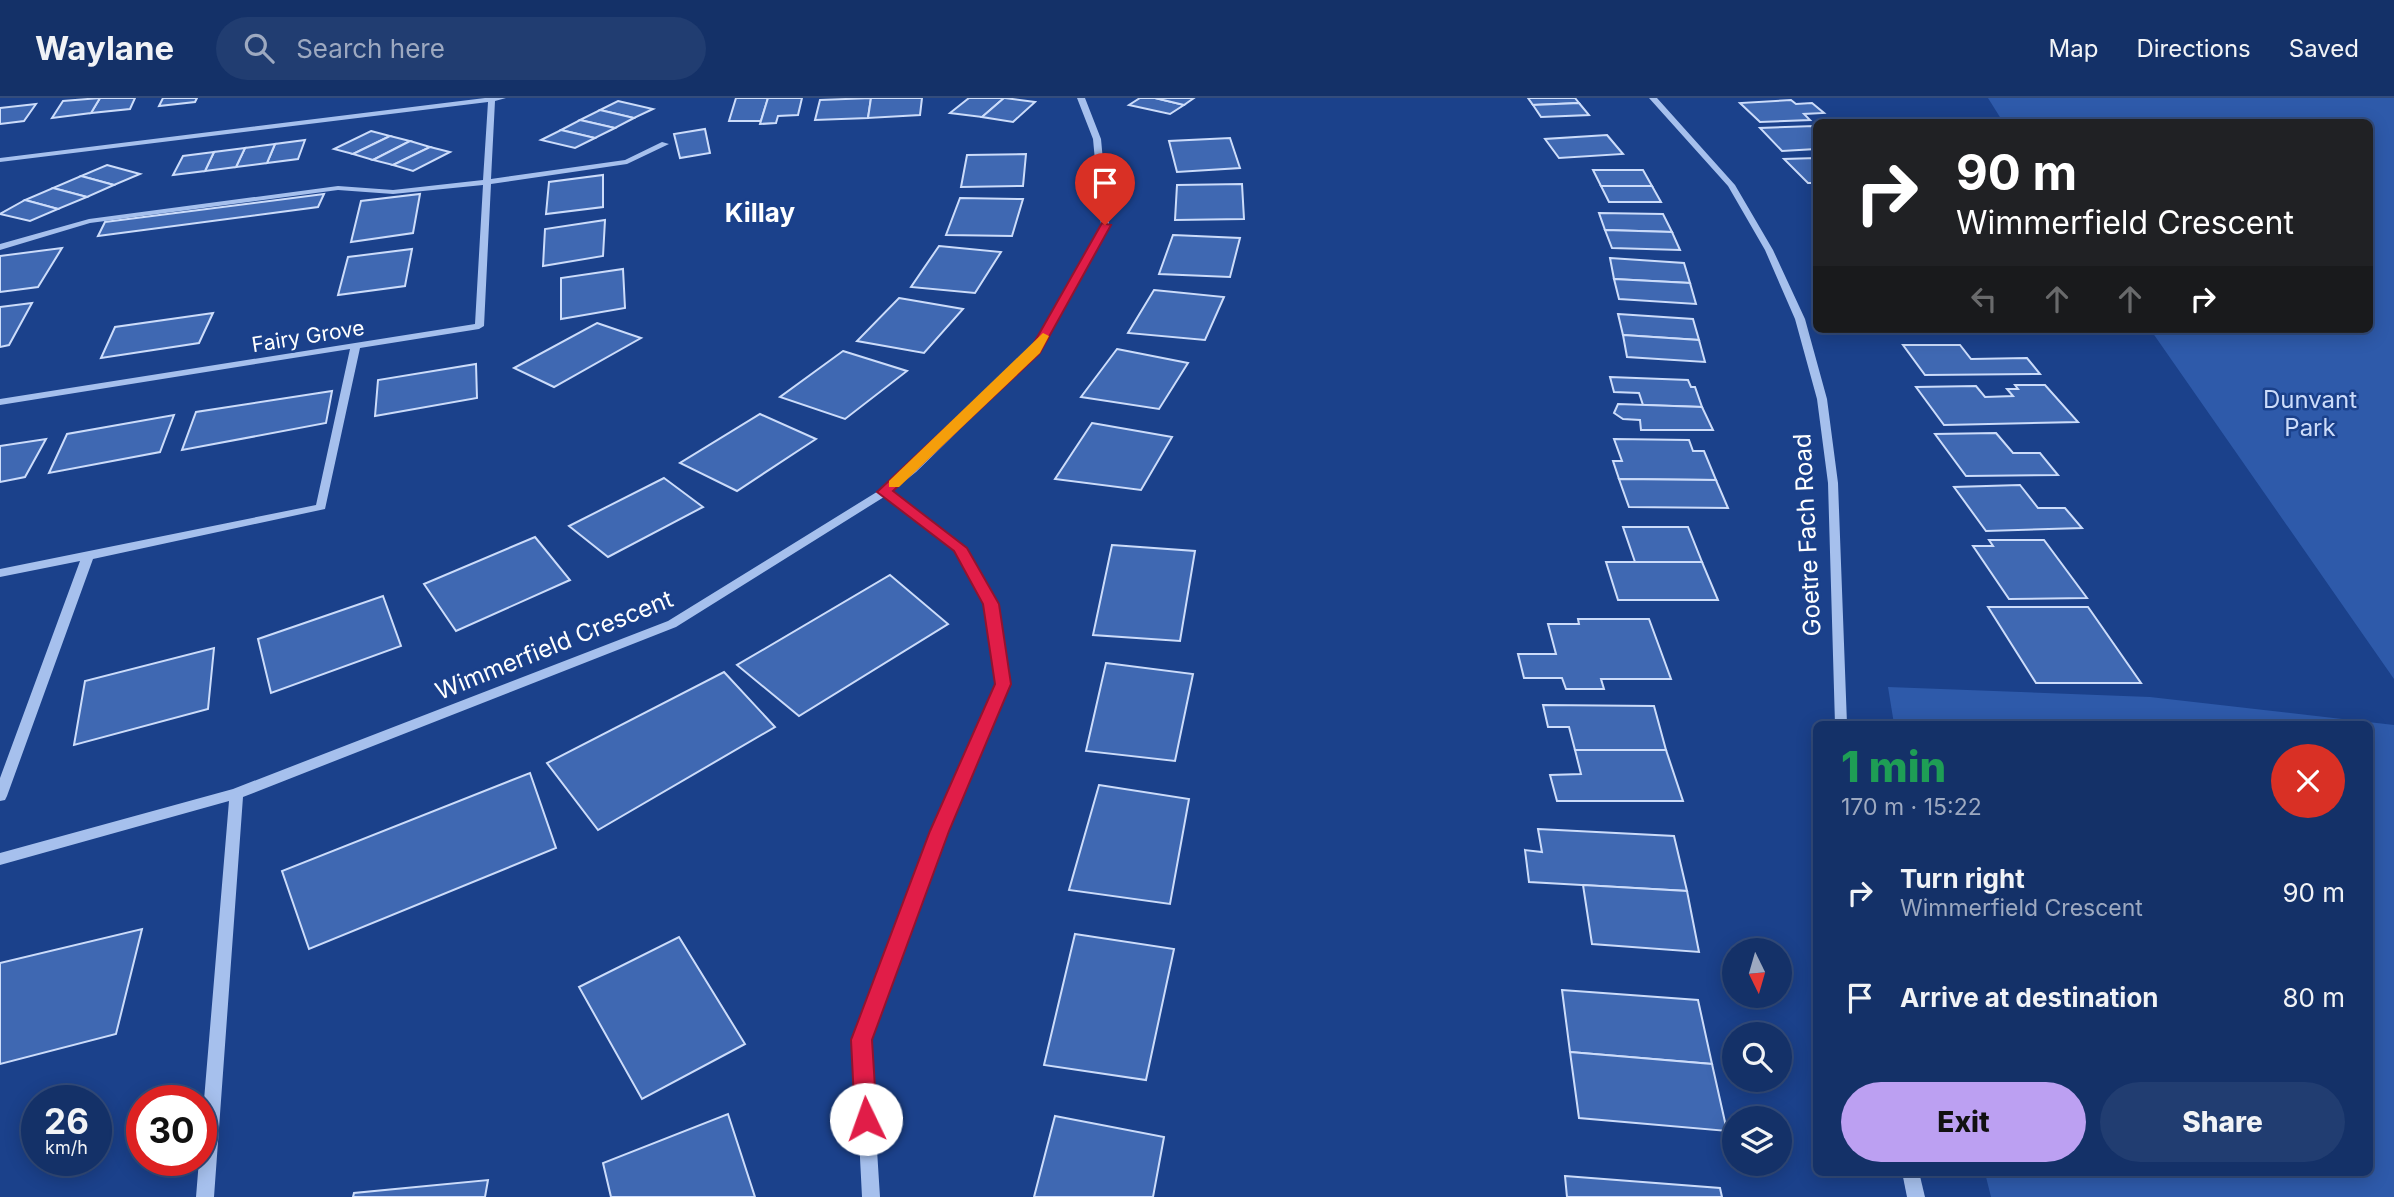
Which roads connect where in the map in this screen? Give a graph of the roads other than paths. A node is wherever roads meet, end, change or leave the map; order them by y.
1 (1081, 98) edge
2 (1653, 98) edge
3 (497, 99) edge
4 (665, 144) dead end
5 (0, 160) edge
6 (487, 182) junction
7 (0, 247) edge
8 (355, 347) junction
9 (0, 402) edge
10 (884, 492) junction
11 (88, 556) junction
12 (0, 573) edge
13 (1841, 721) edge
14 (236, 794) junction
15 (0, 796) edge
16 (0, 859) edge
17 (1911, 1176) edge
18 (205, 1197) edge
19 (871, 1197) edge
20 (1916, 1197) edge

1 - 10 street, Wimmerfield Crescent
2 - 13 street, Goetre Fach Road
3 - 5 street
3 - 6 street, Fairy Grove
4 - 6 street
6 - 7 street
6 - 8 street, Fairy Grove
8 - 9 street, Fairy Grove
8 - 11 street
10 - 14 street, Wimmerfield Crescent
10 - 19 street
11 - 12 street
11 - 15 street
14 - 16 street, Wimmerfield Crescent
14 - 18 street
17 - 20 street

